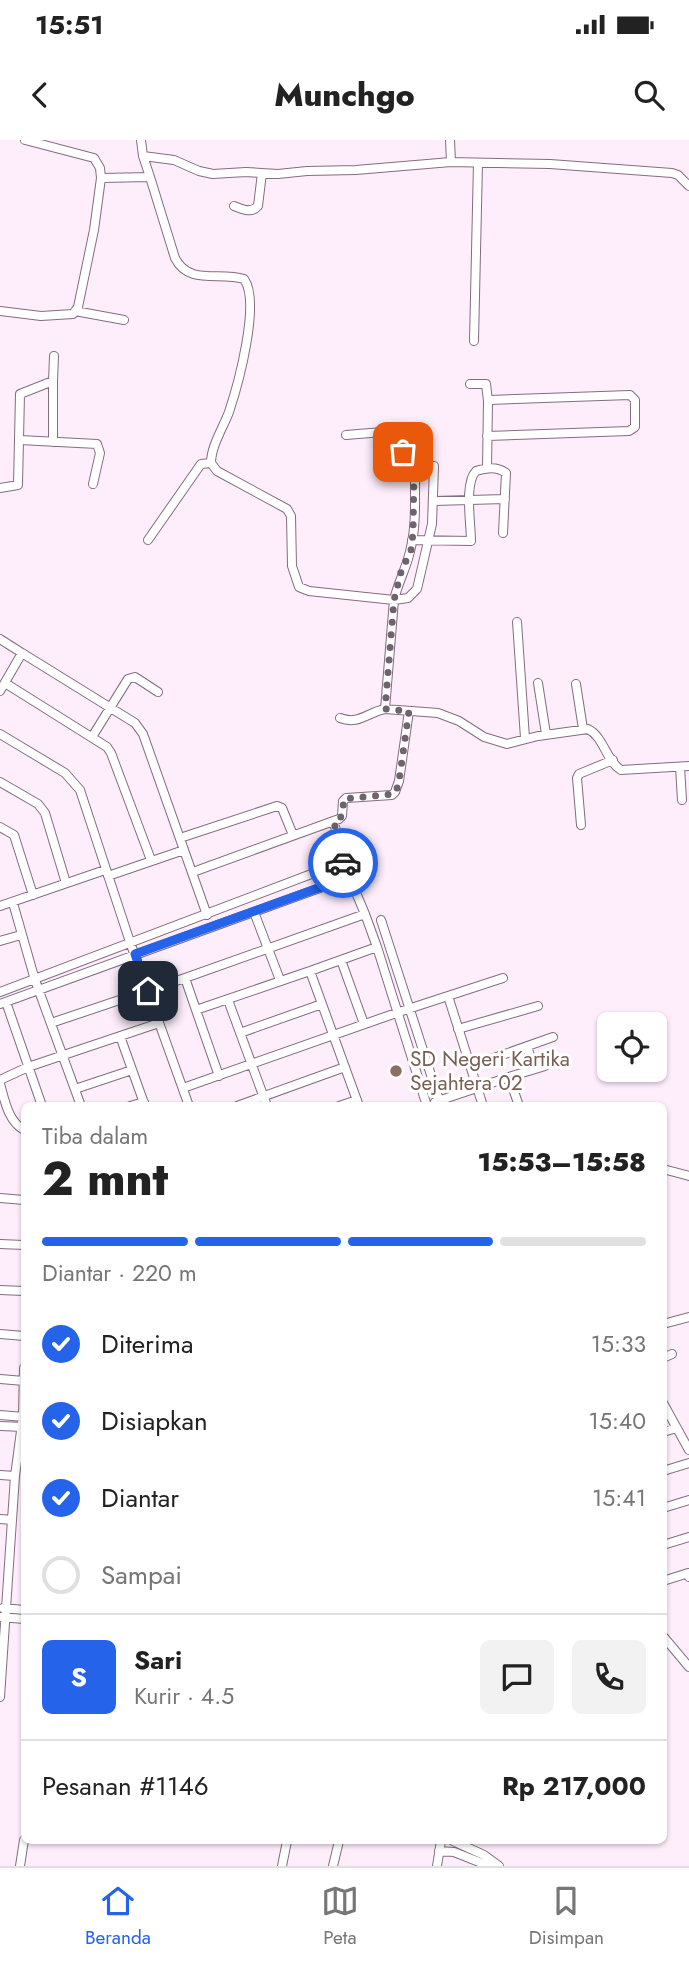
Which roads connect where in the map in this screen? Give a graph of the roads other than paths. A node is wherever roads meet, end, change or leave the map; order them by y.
1 (25, 140) edge
2 (141, 140) edge
3 (450, 140) edge
4 (143, 156) junction
5 (451, 162) junction
6 (478, 163) junction
7 (262, 173) junction
8 (150, 177) junction
9 (101, 178) junction
10 (689, 186) edge
11 (234, 206) dead end
12 (0, 311) edge
13 (75, 312) junction
14 (124, 320) dead end
15 (474, 341) dead end
16 (54, 356) dead end
17 (53, 381) junction
18 (470, 384) dead end
19 (488, 401) junction
20 (346, 435) dead end
21 (487, 436) junction
22 (20, 440) junction
23 (52, 442) junction
24 (211, 463) junction
25 (434, 466) dead end
26 (487, 468) junction
27 (93, 484) dead end
28 (0, 488) edge
29 (505, 499) junction
30 (469, 500) junction
31 (434, 501) junction
32 (503, 533) dead end
33 (148, 540) dead end
34 (412, 540) junction
35 (429, 542) junction
36 (394, 600) junction
37 (517, 622) dead end
38 (0, 639) edge
39 (22, 653) junction
40 (5, 683) junction
41 (538, 683) dead end
42 (576, 684) dead end
43 (0, 691) edge
44 (158, 692) dead end
45 (110, 707) junction
46 (385, 709) junction
47 (409, 711) junction
48 (340, 718) dead end
49 (583, 729) junction
50 (0, 734) edge
51 (546, 734) junction
52 (92, 737) junction
53 (526, 738) junction
54 (613, 760) junction
55 (684, 767) edge
56 (0, 782) edge
57 (682, 800) dead end
58 (334, 822) junction
59 (581, 825) dead end
60 (1, 830) edge
61 (293, 835) junction
62 (180, 838) junction
63 (184, 850) junction
64 (151, 860) junction
65 (343, 862) junction
66 (107, 873) junction
67 (193, 873) junction
68 (349, 877) junction
69 (66, 883) junction
70 (33, 895) junction
71 (13, 903) junction
72 (0, 905) edge
73 (254, 912) junction
74 (365, 914) junction
75 (207, 915) junction
76 (381, 920) dead end
77 (21, 934) junction
78 (0, 941) edge
79 (130, 942) junction
80 (377, 947) junction
81 (267, 949) junction
82 (135, 954) junction
83 (341, 960) junction
84 (310, 971) junction
85 (186, 978) junction
86 (503, 978) dead end
87 (35, 980) junction
88 (281, 980) junction
89 (40, 990) junction
90 (148, 991) junction
91 (0, 992) edge
92 (448, 996) junction
93 (228, 1000) junction
94 (3, 1003) edge
95 (322, 1004) junction
96 (538, 1006) dead end
97 (410, 1008) junction
98 (196, 1010) junction
99 (398, 1012) junction
100 (51, 1023) junction
101 (159, 1023) junction
102 (365, 1024) junction
103 (458, 1029) junction
104 (240, 1033) junction
105 (332, 1035) junction
106 (120, 1036) junction
107 (552, 1037) dead end
108 (527, 1046) junction
109 (63, 1055) junction
110 (252, 1065) junction
111 (471, 1066) junction
112 (545, 1066) dead end
113 (28, 1068) junction
114 (345, 1068) junction
115 (534, 1069) junction
116 (132, 1070) junction
117 (219, 1076) junction
118 (509, 1077) junction
119 (0, 1082) edge
120 (477, 1087) junction
121 (183, 1088) junction
122 (75, 1089) junction
123 (265, 1101) edge
124 (41, 1102) edge
125 (80, 1102) edge
126 (144, 1102) edge
127 (188, 1102) edge
128 (358, 1102) edge
129 (431, 1102) edge
130 (432, 1102) edge
131 (437, 1102) edge
132 (482, 1102) edge
133 (518, 1102) edge
134 (21, 1128) edge
135 (667, 1170) edge
136 (689, 1177) edge
137 (0, 1198) edge
138 (21, 1200) edge
139 (0, 1244) edge
140 (21, 1245) edge
141 (0, 1290) edge
142 (21, 1291) edge
143 (689, 1317) edge
144 (667, 1323) edge
145 (0, 1334) edge
146 (21, 1336) edge
147 (672, 1354) dead end
148 (667, 1356) edge
149 (0, 1379) edge
150 (21, 1381) edge
151 (667, 1410) edge
152 (0, 1415) edge
153 (21, 1417) edge
154 (0, 1426) edge
155 (21, 1427) edge
156 (677, 1428) junction
157 (667, 1431) edge
158 (21, 1439) edge
159 (689, 1450) edge
160 (689, 1464) edge
161 (667, 1470) edge
162 (0, 1475) edge
163 (15, 1476) junction
164 (689, 1500) edge
165 (667, 1507) edge
166 (0, 1519) edge
167 (12, 1520) junction
168 (689, 1537) edge
169 (667, 1544) edge
170 (0, 1560) edge
171 (10, 1560) junction
172 (689, 1574) edge
173 (667, 1580) edge
174 (21, 1610) edge
175 (3, 1612) edge
176 (21, 1618) edge
177 (667, 1641) edge
178 (1, 1663) edge
179 (689, 1667) edge
180 (0, 1697) edge
181 (23, 1844) edge
182 (286, 1844) edge
183 (338, 1844) edge
184 (440, 1844) edge
185 (459, 1844) edge
186 (439, 1851) junction
187 (460, 1854) junction
188 (20, 1866) edge
189 (282, 1866) edge
190 (333, 1866) edge
191 (437, 1866) edge
192 (460, 1866) edge
193 (489, 1866) edge
194 (499, 1866) edge

1 - 9 street
2 - 4 street
3 - 5 street
4 - 7 street
4 - 8 street
5 - 6 street
5 - 7 street
6 - 10 street
6 - 15 street
7 - 11 street
8 - 9 street
8 - 24 street
9 - 13 street
12 - 13 street
13 - 14 street
16 - 17 street
17 - 22 street
17 - 23 street
18 - 19 street
19 - 21 street
19 - 21 street
20 - 34 street
21 - 26 street
22 - 23 street
22 - 28 street
23 - 27 street
24 - 33 street
24 - 36 street
25 - 31 street
26 - 29 street
26 - 30 street
29 - 30 street
29 - 32 street
30 - 31 street
30 - 35 street
31 - 35 street
34 - 35 street
34 - 36 street
35 - 36 street
36 - 46 street
37 - 53 street
38 - 39 street
39 - 40 street
39 - 45 street
40 - 43 street
40 - 52 street
41 - 51 street
42 - 49 street
44 - 45 street
45 - 52 street
45 - 62 street
46 - 47 street
46 - 48 street
47 - 53 street
47 - 58 street
49 - 51 street
49 - 54 street
50 - 66 street
51 - 53 street
52 - 64 street
54 - 55 street
54 - 59 street
55 - 57 street
56 - 69 street
58 - 61 street
58 - 65 street
60 - 70 street
61 - 62 street
61 - 67 street
62 - 63 street
63 - 64 street
63 - 67 street
64 - 66 street
65 - 68 street
65 - 75 street
66 - 69 street
66 - 79 street
67 - 75 street
68 - 73 street
68 - 74 street
69 - 70 street
70 - 71 street
71 - 72 street
71 - 77 street
73 - 81 street
73 - 82 street
74 - 80 street
74 - 81 street
75 - 79 street
76 - 97 street
77 - 78 street
77 - 87 street
79 - 82 street
79 - 87 street
80 - 83 street
80 - 99 street
81 - 85 street
81 - 88 street
82 - 89 street
82 - 90 street
83 - 84 street
83 - 102 street
84 - 88 street
84 - 95 street
85 - 90 street
85 - 98 street
86 - 92 street
87 - 89 street
87 - 91 street
88 - 93 street
89 - 94 street
89 - 100 street
90 - 100 street
90 - 101 street
92 - 97 street
92 - 103 street
93 - 98 street
93 - 104 street
94 - 113 street
95 - 104 street
95 - 105 street
96 - 103 street
97 - 99 street
97 - 130 street
98 - 117 street
99 - 102 street
99 - 129 street
100 - 109 street
101 - 106 street
101 - 121 street
102 - 105 street
103 - 111 street
104 - 110 street
105 - 110 street
105 - 114 street
106 - 109 street
106 - 116 street
107 - 108 street
108 - 111 street
108 - 115 street
109 - 113 street
109 - 122 street
110 - 117 street
110 - 123 street
111 - 120 street
112 - 115 street
113 - 119 street
113 - 124 street
114 - 123 street
114 - 128 street
115 - 118 street
116 - 122 street
116 - 126 street
117 - 121 street
118 - 120 street
118 - 133 street
119 - 134 street
120 - 131 street
120 - 132 street
121 - 127 street
122 - 125 street
135 - 136 street
137 - 138 street
139 - 140 street
141 - 142 street
143 - 144 street
145 - 146 street
147 - 148 street
149 - 150 street
151 - 156 street
152 - 153 street
154 - 155 street
156 - 157 street
156 - 159 street
158 - 163 street
160 - 161 street
162 - 163 street
163 - 167 street
164 - 165 street
166 - 167 street
167 - 171 street
168 - 169 street
170 - 171 street
171 - 175 street
172 - 173 street
174 - 175 street
175 - 176 street
175 - 178 street
177 - 179 street
178 - 180 street
181 - 188 street
182 - 189 street
183 - 190 street
184 - 186 street
185 - 194 street
186 - 187 street
186 - 191 street
187 - 192 street
187 - 193 street

